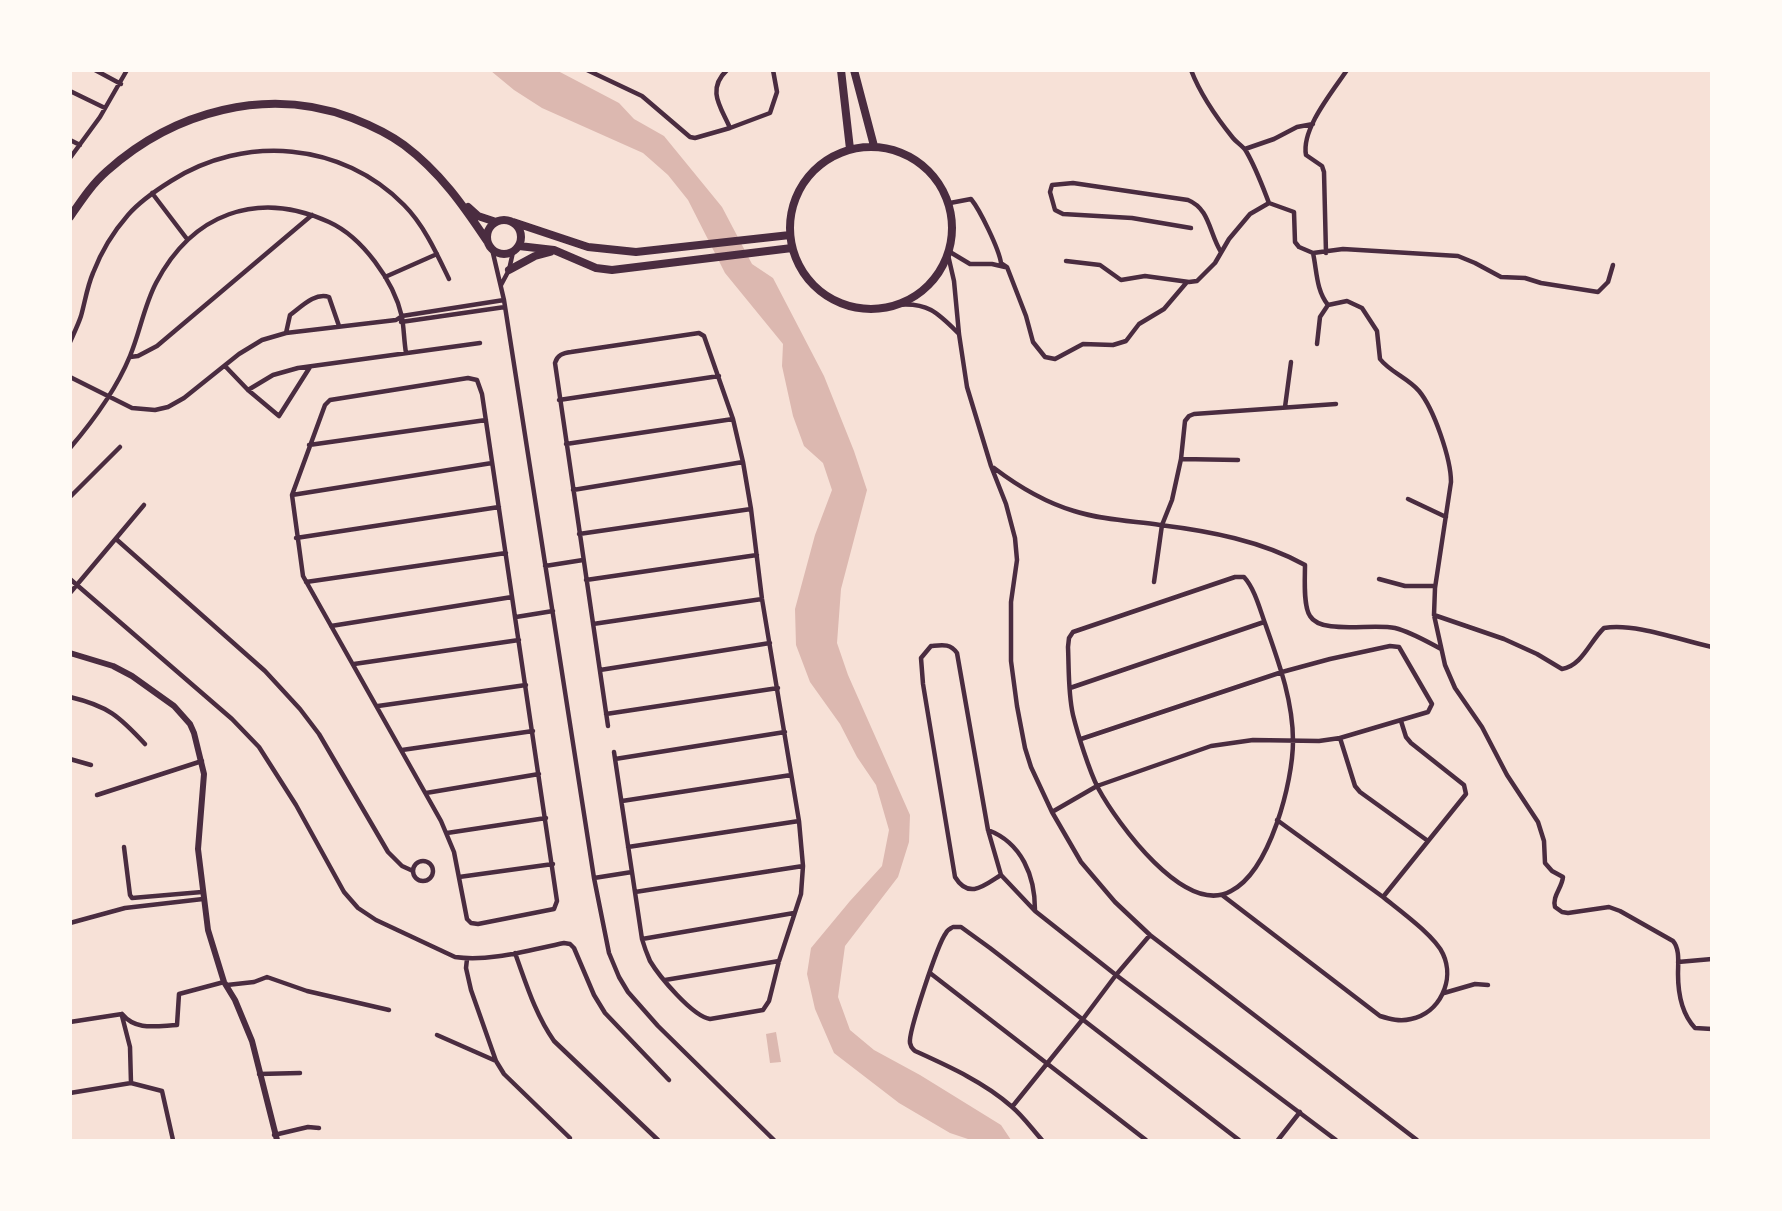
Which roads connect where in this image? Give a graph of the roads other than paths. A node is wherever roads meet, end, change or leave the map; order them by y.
1 (95, 70) edge
2 (127, 70) edge
3 (587, 70) edge
4 (727, 70) edge
5 (773, 70) edge
6 (841, 70) edge
7 (854, 70) edge
8 (1191, 70) edge
9 (1347, 70) edge
10 (121, 84) junction
11 (70, 91) edge
12 (105, 108) junction
13 (1313, 124) junction
14 (730, 128) junction
15 (70, 140) edge
16 (80, 145) junction
17 (874, 146) junction
18 (850, 149) junction
19 (1245, 149) junction
20 (70, 158) edge
21 (152, 193) junction
22 (458, 198) junction
23 (950, 203) junction
24 (1269, 203) junction
25 (312, 216) junction
26 (70, 217) edge
27 (496, 222) junction
28 (513, 222) junction
29 (1191, 228) dead end
30 (790, 235) junction
31 (187, 239) junction
32 (487, 241) junction
33 (792, 248) junction
34 (492, 249) junction
35 (516, 249) junction
36 (554, 250) junction
37 (1221, 252) junction
38 (1313, 253) junction
39 (1326, 253) junction
40 (437, 254) junction
41 (949, 254) junction
42 (1066, 261) dead end
43 (1613, 265) dead end
44 (1007, 267) junction
45 (509, 270) junction
46 (385, 277) junction
47 (449, 279) dead end
48 (1187, 282) junction
49 (501, 285) junction
50 (504, 300) junction
51 (897, 305) junction
52 (1328, 305) junction
53 (505, 307) junction
54 (441, 310) junction
55 (402, 316) junction
56 (442, 317) junction
57 (396, 320) junction
58 (402, 323) junction
59 (339, 326) junction
60 (286, 333) junction
61 (959, 334) junction
62 (70, 342) edge
63 (480, 343) dead end
64 (1317, 344) dead end
65 (406, 353) junction
66 (129, 357) junction
67 (1291, 362) dead end
68 (225, 366) junction
69 (310, 367) junction
70 (719, 376) junction
71 (70, 377) edge
72 (248, 390) junction
73 (108, 397) junction
74 (559, 400) junction
75 (1336, 404) dead end
76 (1285, 407) junction
77 (733, 419) junction
78 (486, 420) junction
79 (566, 444) junction
80 (309, 445) junction
81 (120, 447) dead end
82 (70, 448) edge
83 (1181, 459) junction
84 (1238, 460) dead end
85 (743, 462) junction
86 (492, 463) junction
87 (991, 466) junction
88 (573, 490) junction
89 (292, 495) junction
90 (70, 497) edge
91 (1408, 499) dead end
92 (144, 505) dead end
93 (499, 507) junction
94 (751, 509) junction
95 (1446, 517) junction
96 (1162, 525) junction
97 (579, 534) junction
98 (296, 538) junction
99 (116, 539) junction
100 (506, 553) junction
101 (757, 555) junction
102 (583, 560) junction
103 (545, 566) junction
104 (70, 579) edge
105 (1379, 579) dead end
106 (586, 580) junction
107 (306, 582) junction
108 (1154, 582) dead end
109 (77, 585) junction
110 (1435, 586) junction
111 (70, 593) edge
112 (512, 597) junction
113 (762, 599) junction
114 (553, 611) junction
115 (1434, 615) junction
116 (516, 617) junction
117 (1264, 622) junction
118 (593, 624) junction
119 (331, 626) junction
120 (519, 640) junction
121 (770, 643) junction
122 (1712, 647) edge
123 (1441, 650) junction
124 (70, 653) edge
125 (354, 664) junction
126 (600, 670) junction
127 (1282, 672) junction
128 (526, 686) junction
129 (778, 688) junction
130 (1070, 688) junction
131 (70, 697) edge
132 (378, 706) junction
133 (606, 714) junction
134 (1401, 721) junction
135 (608, 726) dead end
136 (533, 730) junction
137 (785, 732) junction
138 (1340, 738) junction
139 (1081, 739) junction
140 (1293, 741) junction
141 (145, 744) dead end
142 (402, 750) junction
143 (614, 752) dead end
144 (70, 759) edge
145 (615, 759) junction
146 (202, 761) junction
147 (91, 765) dead end
148 (539, 774) junction
149 (791, 775) junction
150 (1097, 786) junction
151 (426, 793) junction
152 (97, 795) dead end
153 (622, 801) junction
154 (1052, 812) junction
155 (546, 818) junction
156 (1277, 820) junction
157 (799, 821) junction
158 (988, 830) junction
159 (447, 833) junction
160 (1428, 841) junction
161 (124, 847) dead end
162 (628, 847) junction
163 (553, 864) junction
164 (803, 866) junction
165 (413, 871) junction
166 (632, 872) junction
167 (1001, 875) junction
168 (459, 877) junction
169 (594, 878) junction
170 (635, 892) junction
171 (1222, 895) junction
172 (203, 896) junction
173 (1383, 897) junction
174 (1035, 911) junction
175 (794, 913) junction
176 (70, 922) edge
177 (1150, 935) junction
178 (642, 939) junction
179 (515, 953) junction
180 (467, 959) junction
181 (1712, 959) edge
182 (779, 961) junction
183 (1678, 962) junction
184 (930, 973) junction
185 (1116, 975) junction
186 (665, 980) junction
187 (225, 983) junction
188 (1488, 985) dead end
189 (1444, 993) junction
190 (389, 1010) dead end
191 (122, 1014) junction
192 (1083, 1019) junction
193 (70, 1022) edge
194 (1712, 1029) edge
195 (437, 1035) dead end
196 (496, 1061) junction
197 (1047, 1064) junction
198 (300, 1073) dead end
199 (259, 1074) junction
200 (669, 1080) dead end
201 (130, 1083) junction
202 (70, 1093) edge
203 (1012, 1107) junction
204 (1300, 1112) junction
205 (320, 1128) dead end
206 (276, 1138) edge
207 (570, 1138) dead end
208 (173, 1140) edge
209 (658, 1140) edge
210 (774, 1140) edge
211 (1042, 1140) edge
212 (1146, 1140) edge
213 (1239, 1140) edge
214 (1278, 1140) edge
215 (1336, 1140) edge
216 (1417, 1140) edge

1 - 10 street
2 - 10 street
3 - 14 street
4 - 14 street
5 - 14 street
6 - 18 main road
7 - 17 main road
8 - 19 street
9 - 13 street
10 - 12 street
11 - 12 street
12 - 16 street
13 - 19 street
13 - 39 street
15 - 16 street
16 - 20 street
17 - 18 main road
17 - 23 main road
18 - 30 main road
19 - 24 street
21 - 31 street
21 - 40 street
21 - 62 street
22 - 26 main road
22 - 27 main road
22 - 32 main road
23 - 41 main road
23 - 44 street
24 - 37 street
24 - 38 street
25 - 31 street
25 - 46 street
25 - 66 street
27 - 28 main road
27 - 32 main road
28 - 30 main road
28 - 35 main road
29 - 37 street
30 - 33 main road
31 - 66 street
32 - 34 main road
33 - 36 main road
33 - 51 main road
34 - 35 main road
34 - 49 street
35 - 36 main road
35 - 45 street
36 - 45 main road
37 - 48 street
38 - 39 street
38 - 52 street
39 - 43 street
40 - 46 street
40 - 47 street
41 - 44 street
41 - 51 main road
41 - 61 street
42 - 48 street
44 - 48 street
45 - 49 street
46 - 55 street
49 - 50 street
50 - 53 street
50 - 54 street
51 - 61 street
52 - 64 street
52 - 95 street
53 - 56 street
53 - 103 street
54 - 55 street
54 - 56 street
55 - 57 street
55 - 58 street
56 - 58 street
57 - 58 street
57 - 59 street
58 - 65 street
59 - 60 street
59 - 60 street
60 - 68 street
61 - 87 street
63 - 65 street
65 - 69 street
66 - 73 street
67 - 76 street
68 - 72 street
68 - 73 street
69 - 72 street
69 - 72 street
70 - 74 street
70 - 74 street
70 - 77 street
71 - 73 street
73 - 82 street
74 - 79 street
75 - 76 street
76 - 83 street
77 - 79 street
77 - 85 street
78 - 80 street
78 - 80 street
78 - 86 street
79 - 88 street
80 - 89 street
81 - 90 street
83 - 84 street
83 - 96 street
85 - 88 street
85 - 94 street
86 - 89 street
86 - 93 street
87 - 96 street
87 - 154 street
88 - 97 street
89 - 98 street
91 - 95 street
92 - 99 street
93 - 98 street
93 - 100 street
94 - 97 street
94 - 101 street
95 - 110 street
96 - 108 street
96 - 123 street
97 - 102 street
98 - 107 street
99 - 109 street
99 - 165 street
100 - 107 street
100 - 112 street
101 - 106 street
101 - 113 street
102 - 103 street
102 - 106 street
103 - 114 street
104 - 109 street
105 - 110 street
106 - 118 street
107 - 119 street
109 - 111 street
109 - 180 street
110 - 115 street
112 - 116 street
112 - 119 street
113 - 118 street
113 - 121 street
114 - 116 street
114 - 169 street
115 - 122 street
115 - 123 street
116 - 120 street
117 - 127 street
117 - 130 street
117 - 130 street
118 - 126 street
119 - 125 street
120 - 125 street
120 - 128 street
121 - 126 street
121 - 129 street
123 - 183 street
124 - 146 street
125 - 132 street
126 - 133 street
127 - 134 street
127 - 139 street
127 - 140 street
128 - 132 street
128 - 136 street
129 - 133 street
129 - 137 street
130 - 139 street
131 - 141 street
132 - 142 street
133 - 135 street
134 - 138 street
134 - 160 street
136 - 142 street
136 - 148 street
137 - 145 street
137 - 149 street
138 - 140 street
138 - 160 street
139 - 150 street
140 - 150 street
140 - 156 street
142 - 151 street
143 - 145 street
144 - 147 street
145 - 153 street
146 - 152 street
146 - 172 street
148 - 151 street
148 - 155 street
149 - 153 street
149 - 157 street
150 - 154 street
150 - 171 street
151 - 159 street
153 - 162 street
154 - 177 street
155 - 159 street
155 - 163 street
156 - 171 street
156 - 173 street
157 - 162 street
157 - 164 street
158 - 167 street
158 - 167 street
158 - 174 street
159 - 168 street
160 - 173 street
161 - 172 street
162 - 166 street
163 - 168 street
163 - 168 street
164 - 170 street
164 - 175 street
165 - 165 street
166 - 169 street
166 - 170 street
167 - 174 street
169 - 210 street
170 - 178 street
171 - 189 street
172 - 176 street
172 - 187 street
173 - 189 street
174 - 185 street
175 - 178 street
175 - 182 street
177 - 185 street
177 - 216 street
178 - 186 street
179 - 180 street
179 - 200 street
179 - 209 street
180 - 196 street
181 - 183 street
182 - 186 street
182 - 186 street
183 - 194 street
184 - 192 street
184 - 197 street
184 - 203 street
185 - 192 street
185 - 204 street
187 - 190 street
187 - 191 street
187 - 199 street
188 - 189 street
191 - 193 street
191 - 201 street
192 - 197 street
192 - 213 street
195 - 196 street
196 - 207 street
197 - 203 street
197 - 212 street
198 - 199 street
199 - 206 street
201 - 202 street
201 - 208 street
203 - 211 street
204 - 214 street
204 - 215 street
205 - 206 street

